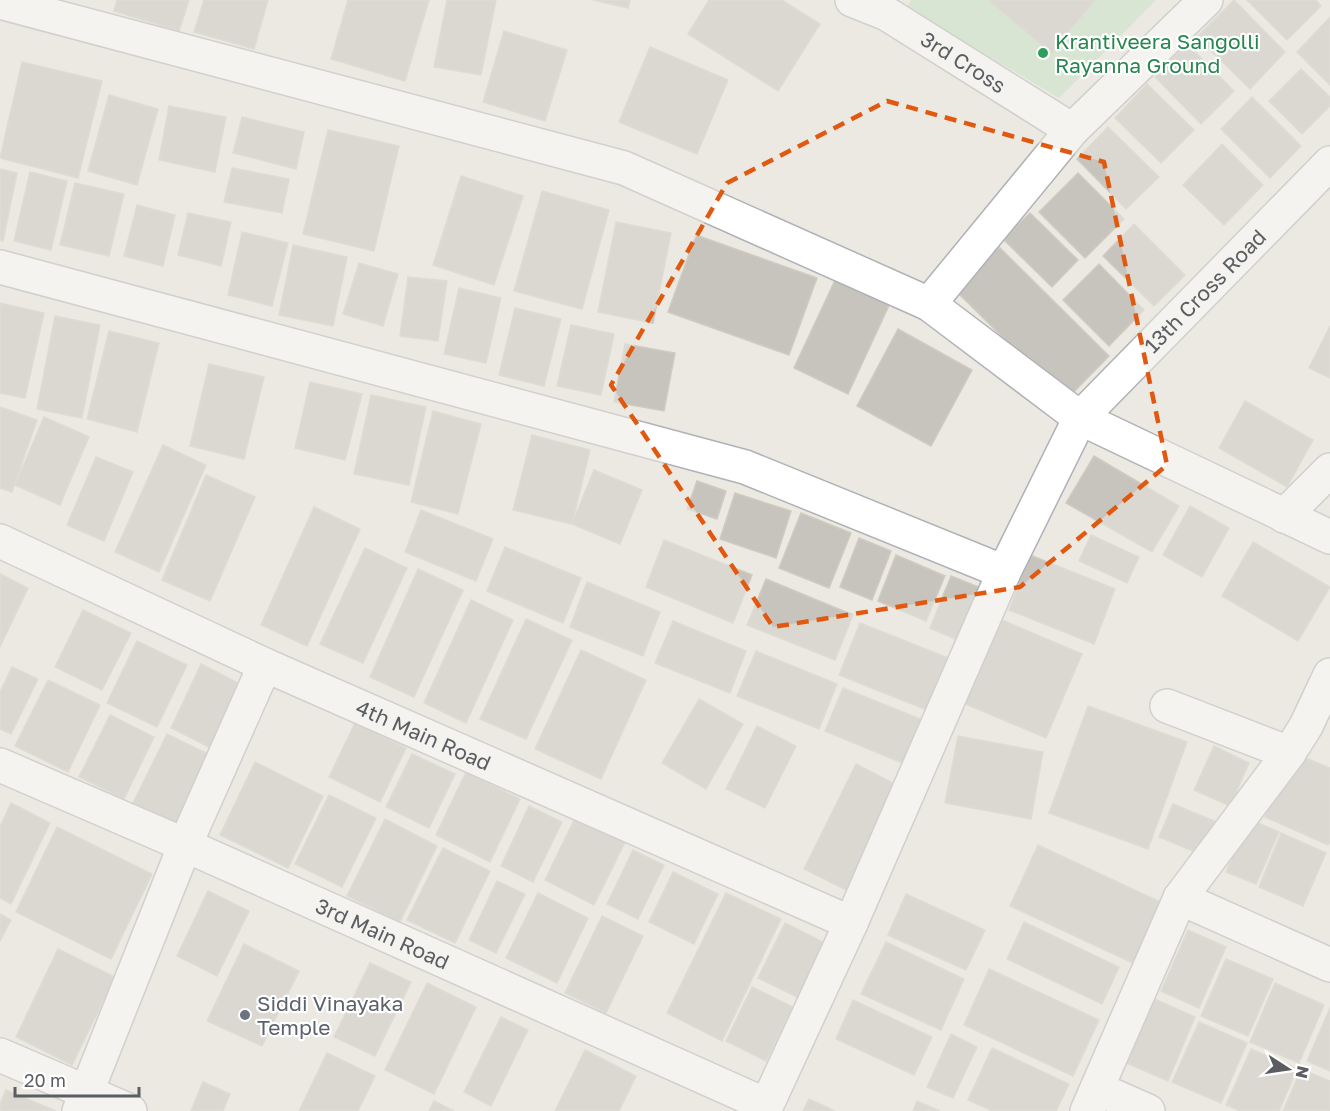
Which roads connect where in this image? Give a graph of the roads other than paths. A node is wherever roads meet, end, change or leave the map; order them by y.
1 (852, 0) edge
2 (1206, 0) edge
3 (0, 2) edge
4 (1072, 130) junction
5 (1330, 163) edge
6 (0, 267) edge
7 (929, 304) junction
8 (1080, 418) junction
9 (1330, 470) edge
10 (1284, 516) junction
11 (1330, 537) edge
12 (0, 541) edge
13 (1004, 572) junction
14 (265, 665) junction
15 (1330, 675) edge
16 (1167, 706) dead end
17 (1318, 731) edge
18 (1289, 753) junction
19 (0, 765) edge
20 (185, 845) junction
21 (1180, 898) junction
22 (851, 923) junction
23 (1330, 964) edge
24 (0, 1054) edge
25 (1093, 1100) edge
26 (83, 1102) edge
27 (765, 1108) edge
28 (130, 1111) edge
29 (1148, 1111) edge

1 - 4 street, 3rd Cross
2 - 4 street
3 - 7 street
4 - 7 street
5 - 8 street, 13th Cross Road
6 - 13 street
7 - 8 street
8 - 10 street
8 - 13 street, 13th Cross Road
9 - 10 street
10 - 11 street
12 - 14 street, 4th Main Road
13 - 22 street, 13th Cross Road
14 - 20 street
14 - 22 street, 4th Main Road
15 - 17 street
16 - 18 street
17 - 18 street
18 - 21 street
19 - 20 street, 3rd Main Road
20 - 26 street
20 - 27 street, 3rd Main Road
21 - 23 street
21 - 25 street
22 - 27 street, 13th Cross Road
24 - 26 street
25 - 29 street
26 - 28 street

